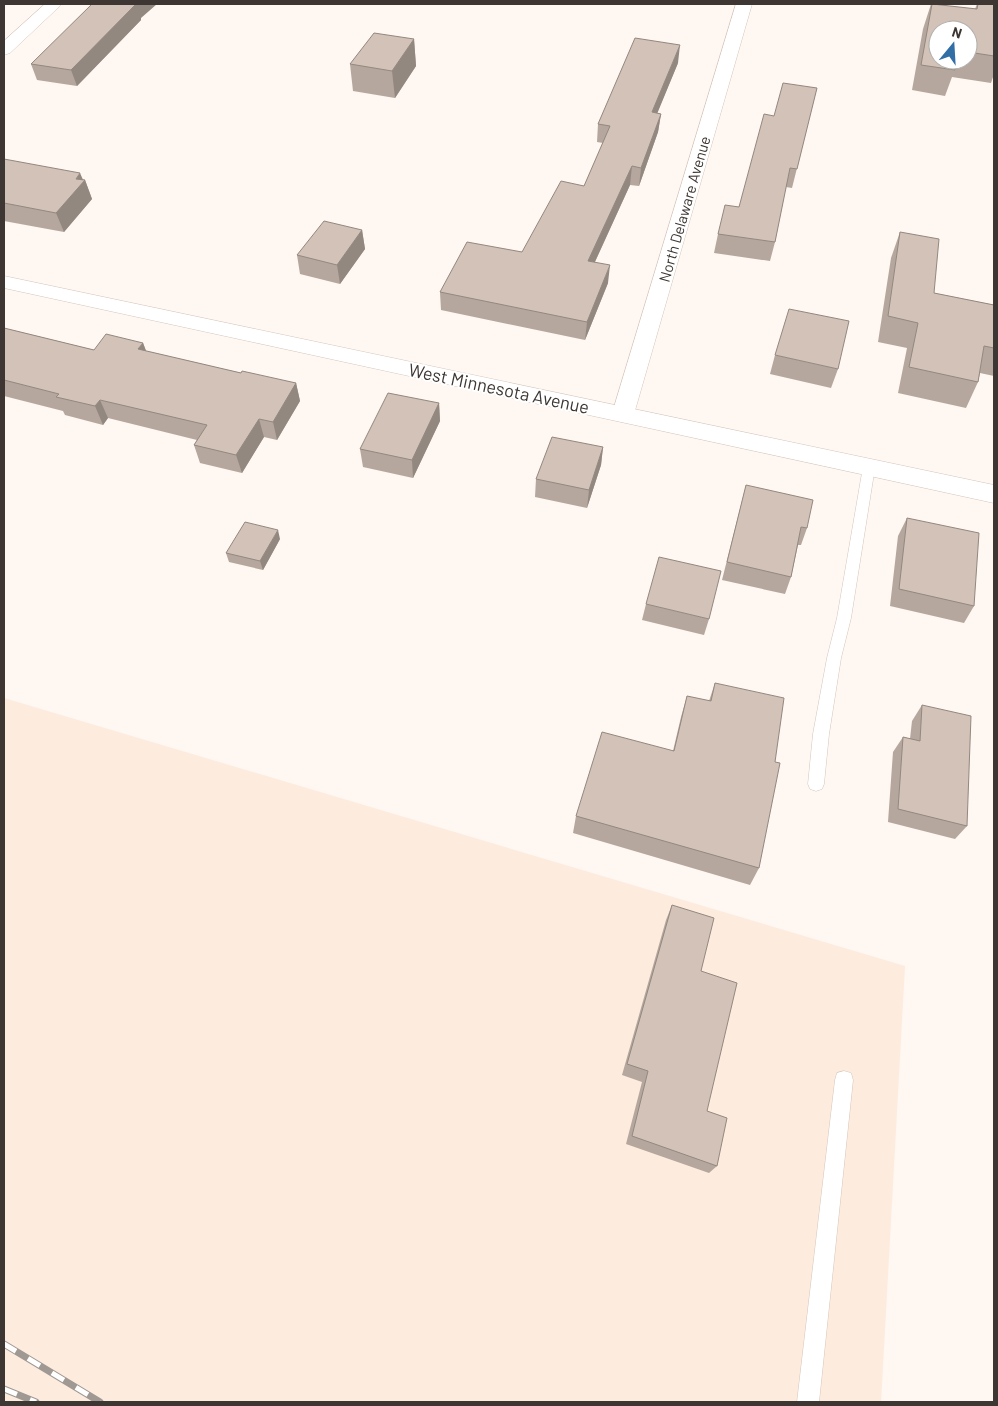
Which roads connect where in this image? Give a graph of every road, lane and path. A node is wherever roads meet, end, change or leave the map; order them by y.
1 (54, 4) edge
2 (744, 4) edge
3 (7, 43) edge
4 (4, 282) edge
5 (623, 414) junction
6 (869, 467) junction
7 (994, 494) edge
8 (816, 784) dead end
9 (844, 1080) dead end
10 (808, 1402) edge

1 - 3 street
2 - 5 street, North Delaware Avenue
4 - 5 street, West Minnesota Avenue
5 - 6 street, West Minnesota Avenue
6 - 7 street, West Minnesota Avenue
6 - 8 lane
9 - 10 lane

